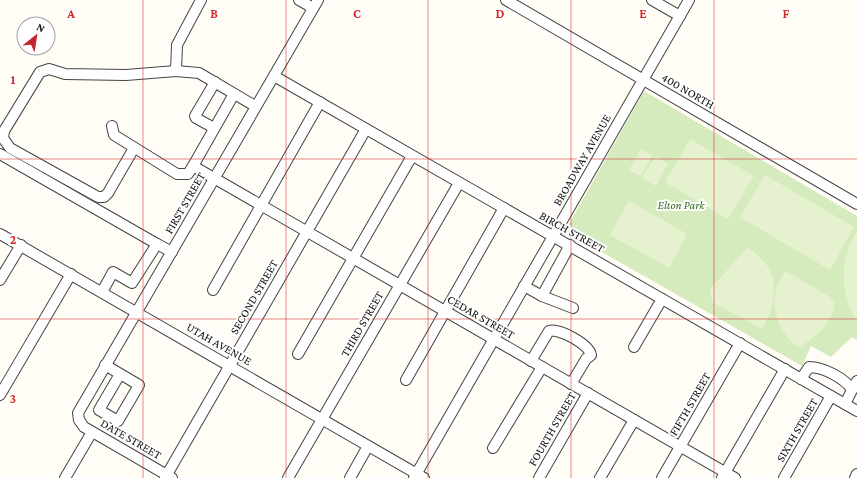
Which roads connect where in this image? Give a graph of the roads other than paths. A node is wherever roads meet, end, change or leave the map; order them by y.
1 (201, 0) edge
2 (299, 0) edge
3 (506, 0) edge
4 (652, 0) edge
5 (689, 0) edge
6 (315, 4) edge
7 (680, 16) junction
8 (176, 71) junction
9 (274, 76) junction
10 (643, 80) junction
11 (215, 82) junction
12 (234, 94) junction
13 (320, 102) junction
14 (255, 106) junction
15 (112, 126) dead end
16 (214, 128) junction
17 (366, 129) junction
18 (134, 148) junction
19 (0, 154) edge
20 (412, 156) junction
21 (193, 166) junction
22 (214, 178) junction
23 (459, 182) junction
24 (857, 204) edge
25 (261, 205) junction
26 (504, 208) junction
27 (307, 232) junction
28 (0, 234) edge
29 (553, 236) junction
30 (157, 244) junction
31 (570, 245) junction
32 (21, 246) junction
33 (172, 252) junction
34 (354, 259) junction
35 (71, 274) junction
36 (0, 280) edge
37 (399, 285) junction
38 (524, 286) junction
39 (213, 290) dead end
40 (102, 292) junction
41 (542, 296) junction
42 (662, 298) junction
43 (573, 308) dead end
44 (137, 312) junction
45 (445, 312) junction
46 (494, 339) junction
47 (740, 343) junction
48 (634, 347) dead end
49 (298, 354) dead end
50 (532, 361) junction
51 (105, 365) junction
52 (230, 366) junction
53 (542, 367) junction
54 (786, 370) junction
55 (120, 374) junction
56 (802, 379) junction
57 (406, 380) dead end
58 (571, 384) junction
59 (854, 386) edge
60 (588, 393) junction
61 (0, 395) edge
62 (832, 396) junction
63 (845, 404) junction
64 (857, 411) edge
65 (322, 419) junction
66 (79, 420) joint
67 (634, 420) junction
68 (92, 432) junction
69 (368, 446) junction
70 (680, 447) junction
71 (493, 448) dead end
72 (857, 474) edge
73 (724, 475) edge
74 (418, 476) edge
75 (168, 477) edge
76 (65, 478) edge
77 (288, 478) edge
78 (350, 478) edge
79 (539, 478) edge
80 (600, 478) edge
81 (662, 478) edge
82 (734, 478) edge
83 (784, 478) edge
84 (855, 478) edge

1 - 8 street
2 - 6 street
3 - 10 street, 400 NORTH
4 - 7 street
5 - 7 street, BROADWAY AVENUE
6 - 9 street, FIRST STREET
7 - 10 street, BROADWAY AVENUE
8 - 11 street
8 - 18 street
9 - 13 street, BIRCH STREET
9 - 14 street, FIRST STREET
10 - 24 street, 400 NORTH
10 - 29 street, BROADWAY AVENUE
11 - 12 street
11 - 16 street
12 - 14 street
12 - 16 street
13 - 17 street, BIRCH STREET
13 - 25 street
14 - 22 street, FIRST STREET
15 - 18 street
16 - 21 street
17 - 20 street, BIRCH STREET
17 - 27 street, SECOND STREET
18 - 21 street
19 - 30 street
20 - 23 street, BIRCH STREET
20 - 34 street
21 - 22 street, CEDAR STREET
22 - 25 street, CEDAR STREET
22 - 33 street, FIRST STREET
23 - 26 street, BIRCH STREET
23 - 37 street, THIRD STREET
25 - 27 street, CEDAR STREET
25 - 39 street
26 - 29 street, BIRCH STREET
26 - 45 street
27 - 34 street, CEDAR STREET
27 - 52 street, SECOND STREET
28 - 32 street, UTAH AVENUE
29 - 31 street, BIRCH STREET
29 - 38 street, BROADWAY AVENUE
30 - 33 street
30 - 40 street
31 - 41 street
31 - 42 street, BIRCH STREET
32 - 35 street, UTAH AVENUE
32 - 36 street
33 - 44 street, FIRST STREET
34 - 37 street, CEDAR STREET
34 - 49 street
35 - 40 street, UTAH AVENUE
35 - 61 street
37 - 45 street, CEDAR STREET
37 - 65 street, THIRD STREET
38 - 41 street
38 - 46 street, BROADWAY AVENUE
40 - 44 street, UTAH AVENUE
41 - 43 street
42 - 47 street, BIRCH STREET
42 - 48 street
44 - 51 street, FIRST STREET
44 - 52 street, UTAH AVENUE
45 - 46 street, CEDAR STREET
45 - 57 street
46 - 50 street, CEDAR STREET
46 - 74 street, BROADWAY AVENUE
47 - 54 street, BIRCH STREET
47 - 70 street, FIFTH STREET
50 - 53 street, CEDAR STREET
50 - 58 street
51 - 55 street
51 - 66 street, FIRST STREET
52 - 65 street, UTAH AVENUE
52 - 75 street, SECOND STREET
53 - 58 street, CEDAR STREET
53 - 71 street
54 - 56 street, BIRCH STREET
54 - 73 street
55 - 55 street
56 - 59 street
56 - 62 street, BIRCH STREET
58 - 60 street, CEDAR STREET
59 - 63 street
60 - 67 street, CEDAR STREET
60 - 79 street, FOURTH STREET
62 - 63 street, BIRCH STREET
62 - 83 street, SIXTH STREET
63 - 64 street, BIRCH STREET
65 - 69 street, UTAH AVENUE
65 - 77 street, THIRD STREET
66 - 68 street, DATE STREET
67 - 70 street, CEDAR STREET
67 - 80 street
68 - 75 street, DATE STREET
68 - 76 street
69 - 74 street, UTAH AVENUE
69 - 78 street
70 - 73 street, CEDAR STREET
70 - 81 street, FIFTH STREET
72 - 84 street
73 - 82 street, CEDAR STREET

